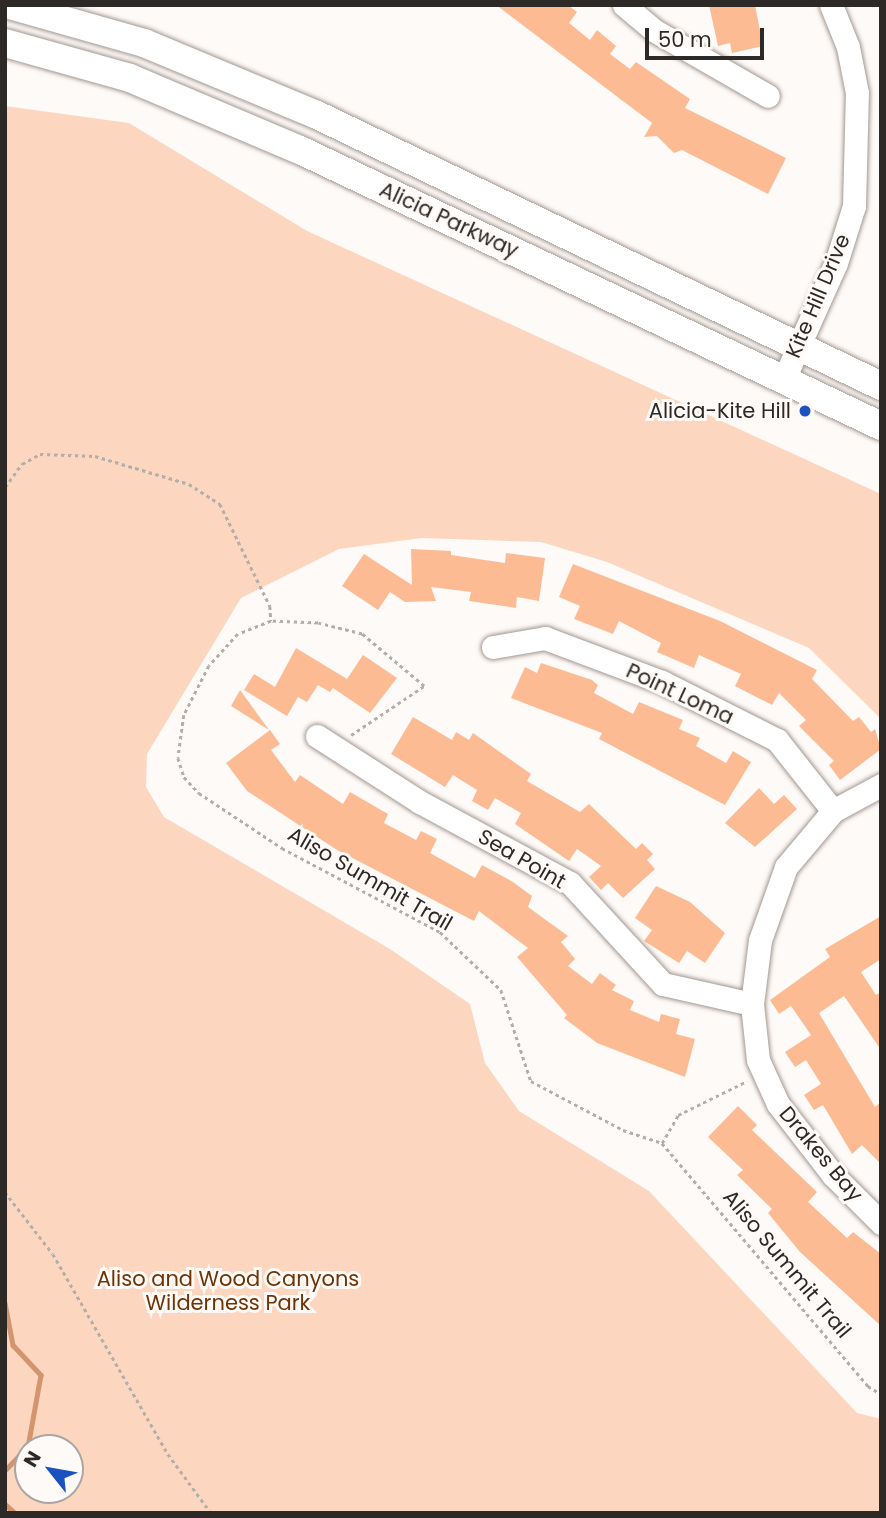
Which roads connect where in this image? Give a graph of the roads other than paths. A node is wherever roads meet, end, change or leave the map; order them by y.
1 (10, 5) edge
2 (624, 5) edge
3 (831, 5) edge
4 (5, 43) edge
5 (768, 96) dead end
6 (799, 344) junction
7 (783, 381) junction
8 (881, 386) edge
9 (881, 426) edge
10 (493, 647) dead end
11 (317, 736) road end
12 (881, 785) edge
13 (833, 811) junction
14 (752, 1004) junction
15 (881, 1223) edge

1 - 6 main road, Alicia Parkway
2 - 5 street
3 - 6 street, Kite Hill Drive
4 - 7 main road, Alicia Parkway
6 - 7 street, Kite Hill Drive
6 - 8 main road, Alicia Parkway
7 - 9 main road, Alicia Parkway
10 - 13 street, Point Loma
11 - 14 street, Sea Point
12 - 13 street
13 - 14 street, Drakes Bay
14 - 15 street, Drakes Bay

